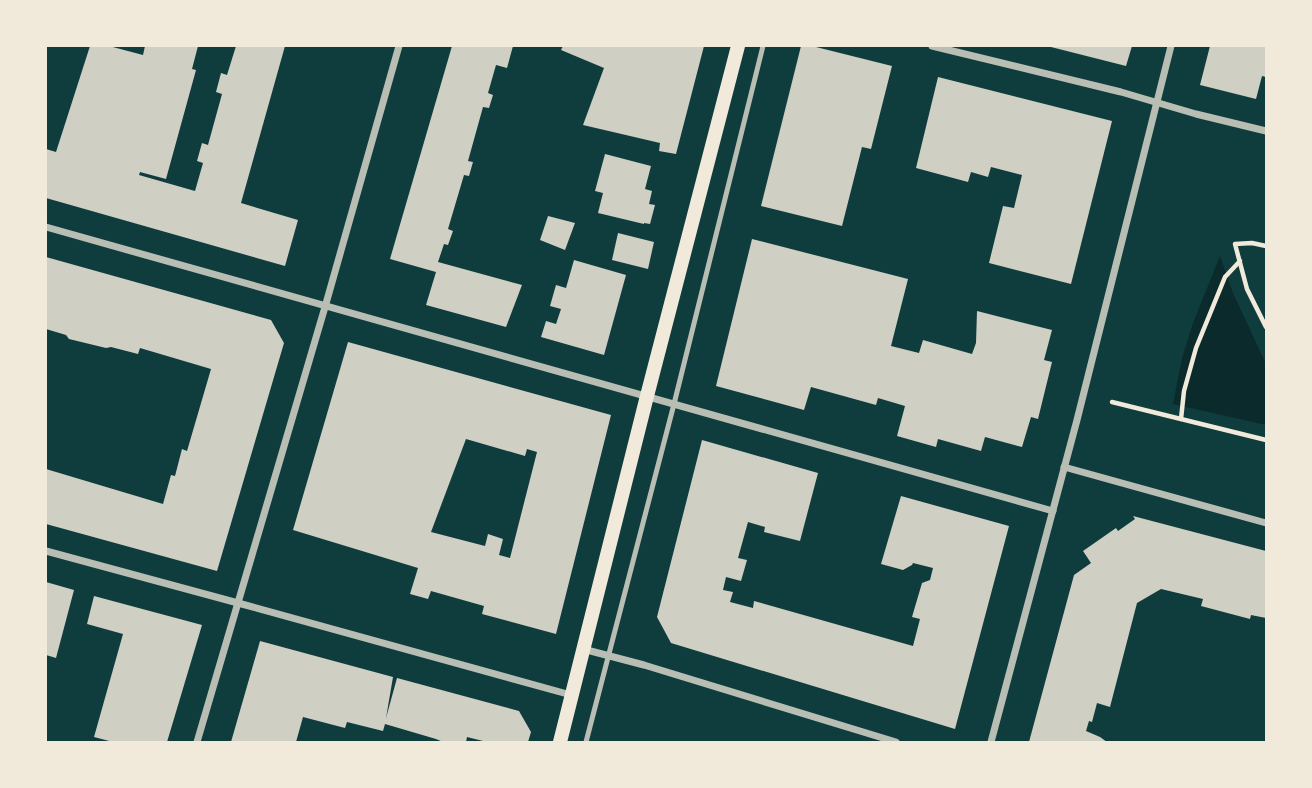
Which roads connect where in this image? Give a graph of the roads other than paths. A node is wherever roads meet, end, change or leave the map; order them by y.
1 (399, 46) edge
2 (738, 46) edge
3 (763, 46) edge
4 (932, 46) edge
5 (1171, 46) edge
6 (1157, 103) junction
7 (1266, 131) edge
8 (46, 227) edge
9 (325, 307) junction
10 (647, 396) junction
11 (674, 404) junction
12 (1064, 467) junction
13 (1053, 511) junction
14 (1266, 523) edge
15 (46, 551) edge
16 (238, 603) junction
17 (583, 649) junction
18 (608, 656) junction
19 (571, 695) junction
20 (197, 743) edge
21 (560, 743) edge
22 (586, 743) edge
23 (896, 743) edge
24 (991, 743) edge

1 - 9 street
2 - 10 main road
3 - 11 lane
4 - 6 street
5 - 6 street
6 - 7 street
6 - 12 street
8 - 9 street
9 - 10 street
9 - 16 street
10 - 11 street
10 - 17 main road
11 - 13 street
11 - 18 lane
12 - 13 street
12 - 14 street
13 - 24 street
15 - 16 street
16 - 19 street
16 - 20 street
17 - 18 street
17 - 19 main road
18 - 22 lane
18 - 23 street
19 - 21 main road

